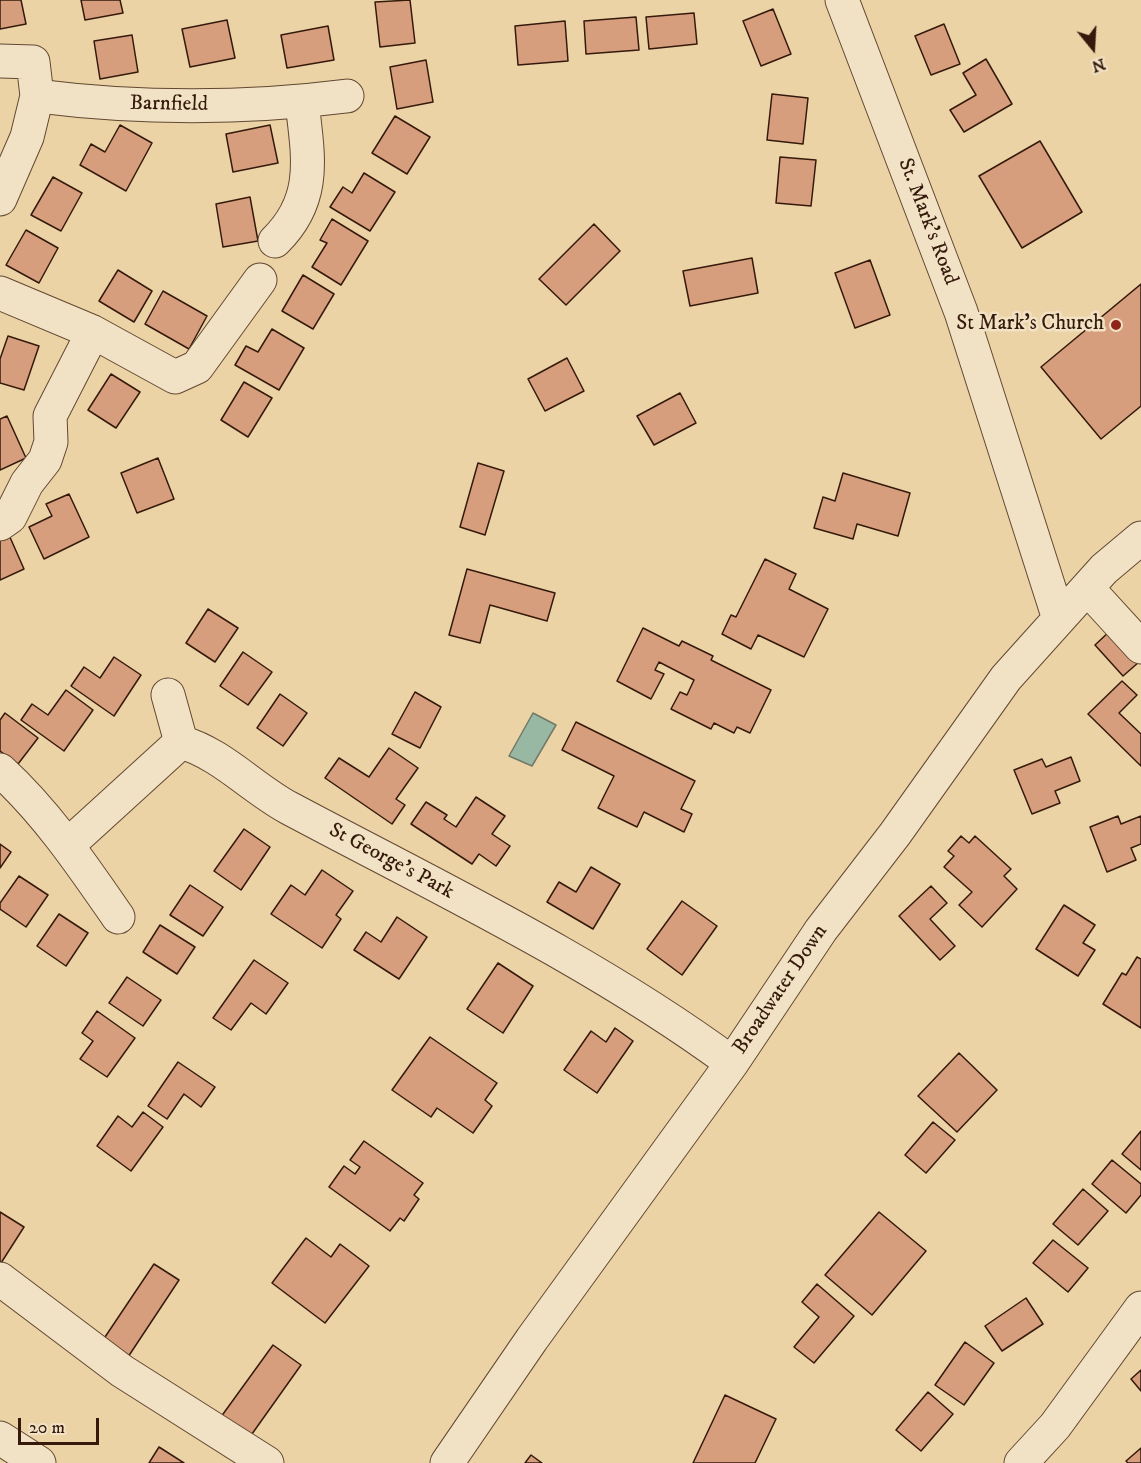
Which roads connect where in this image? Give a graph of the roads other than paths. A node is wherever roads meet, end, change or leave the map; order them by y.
1 (842, 0) edge
2 (0, 61) edge
3 (37, 96) junction
4 (347, 96) dead end
5 (302, 102) junction
6 (0, 199) edge
7 (275, 240) dead end
8 (260, 280) dead end
9 (0, 293) edge
10 (93, 332) junction
11 (0, 524) edge
12 (1141, 538) edge
13 (1088, 590) junction
14 (1059, 619) junction
15 (1141, 647) edge
16 (168, 695) dead end
17 (181, 742) junction
18 (0, 770) edge
19 (68, 845) junction
20 (118, 917) dead end
21 (732, 1063) junction
22 (0, 1278) edge
23 (1141, 1308) edge
24 (0, 1438) edge
25 (39, 1463) edge
26 (267, 1463) edge
27 (447, 1463) edge
28 (1021, 1463) edge

1 - 14 street, St. Mark's Road
2 - 3 street
3 - 5 street, Barnfield
3 - 6 street
4 - 5 street, Barnfield
5 - 7 street
8 - 10 street
9 - 10 street
10 - 11 street
12 - 13 street, Broadwater Down
13 - 14 street, Broadwater Down
13 - 15 street
14 - 21 street, Broadwater Down
16 - 17 street
17 - 19 street
17 - 21 street, St George's Park
18 - 19 street
19 - 20 street
21 - 27 street, Broadwater Down
22 - 26 street
23 - 28 street
24 - 25 street

